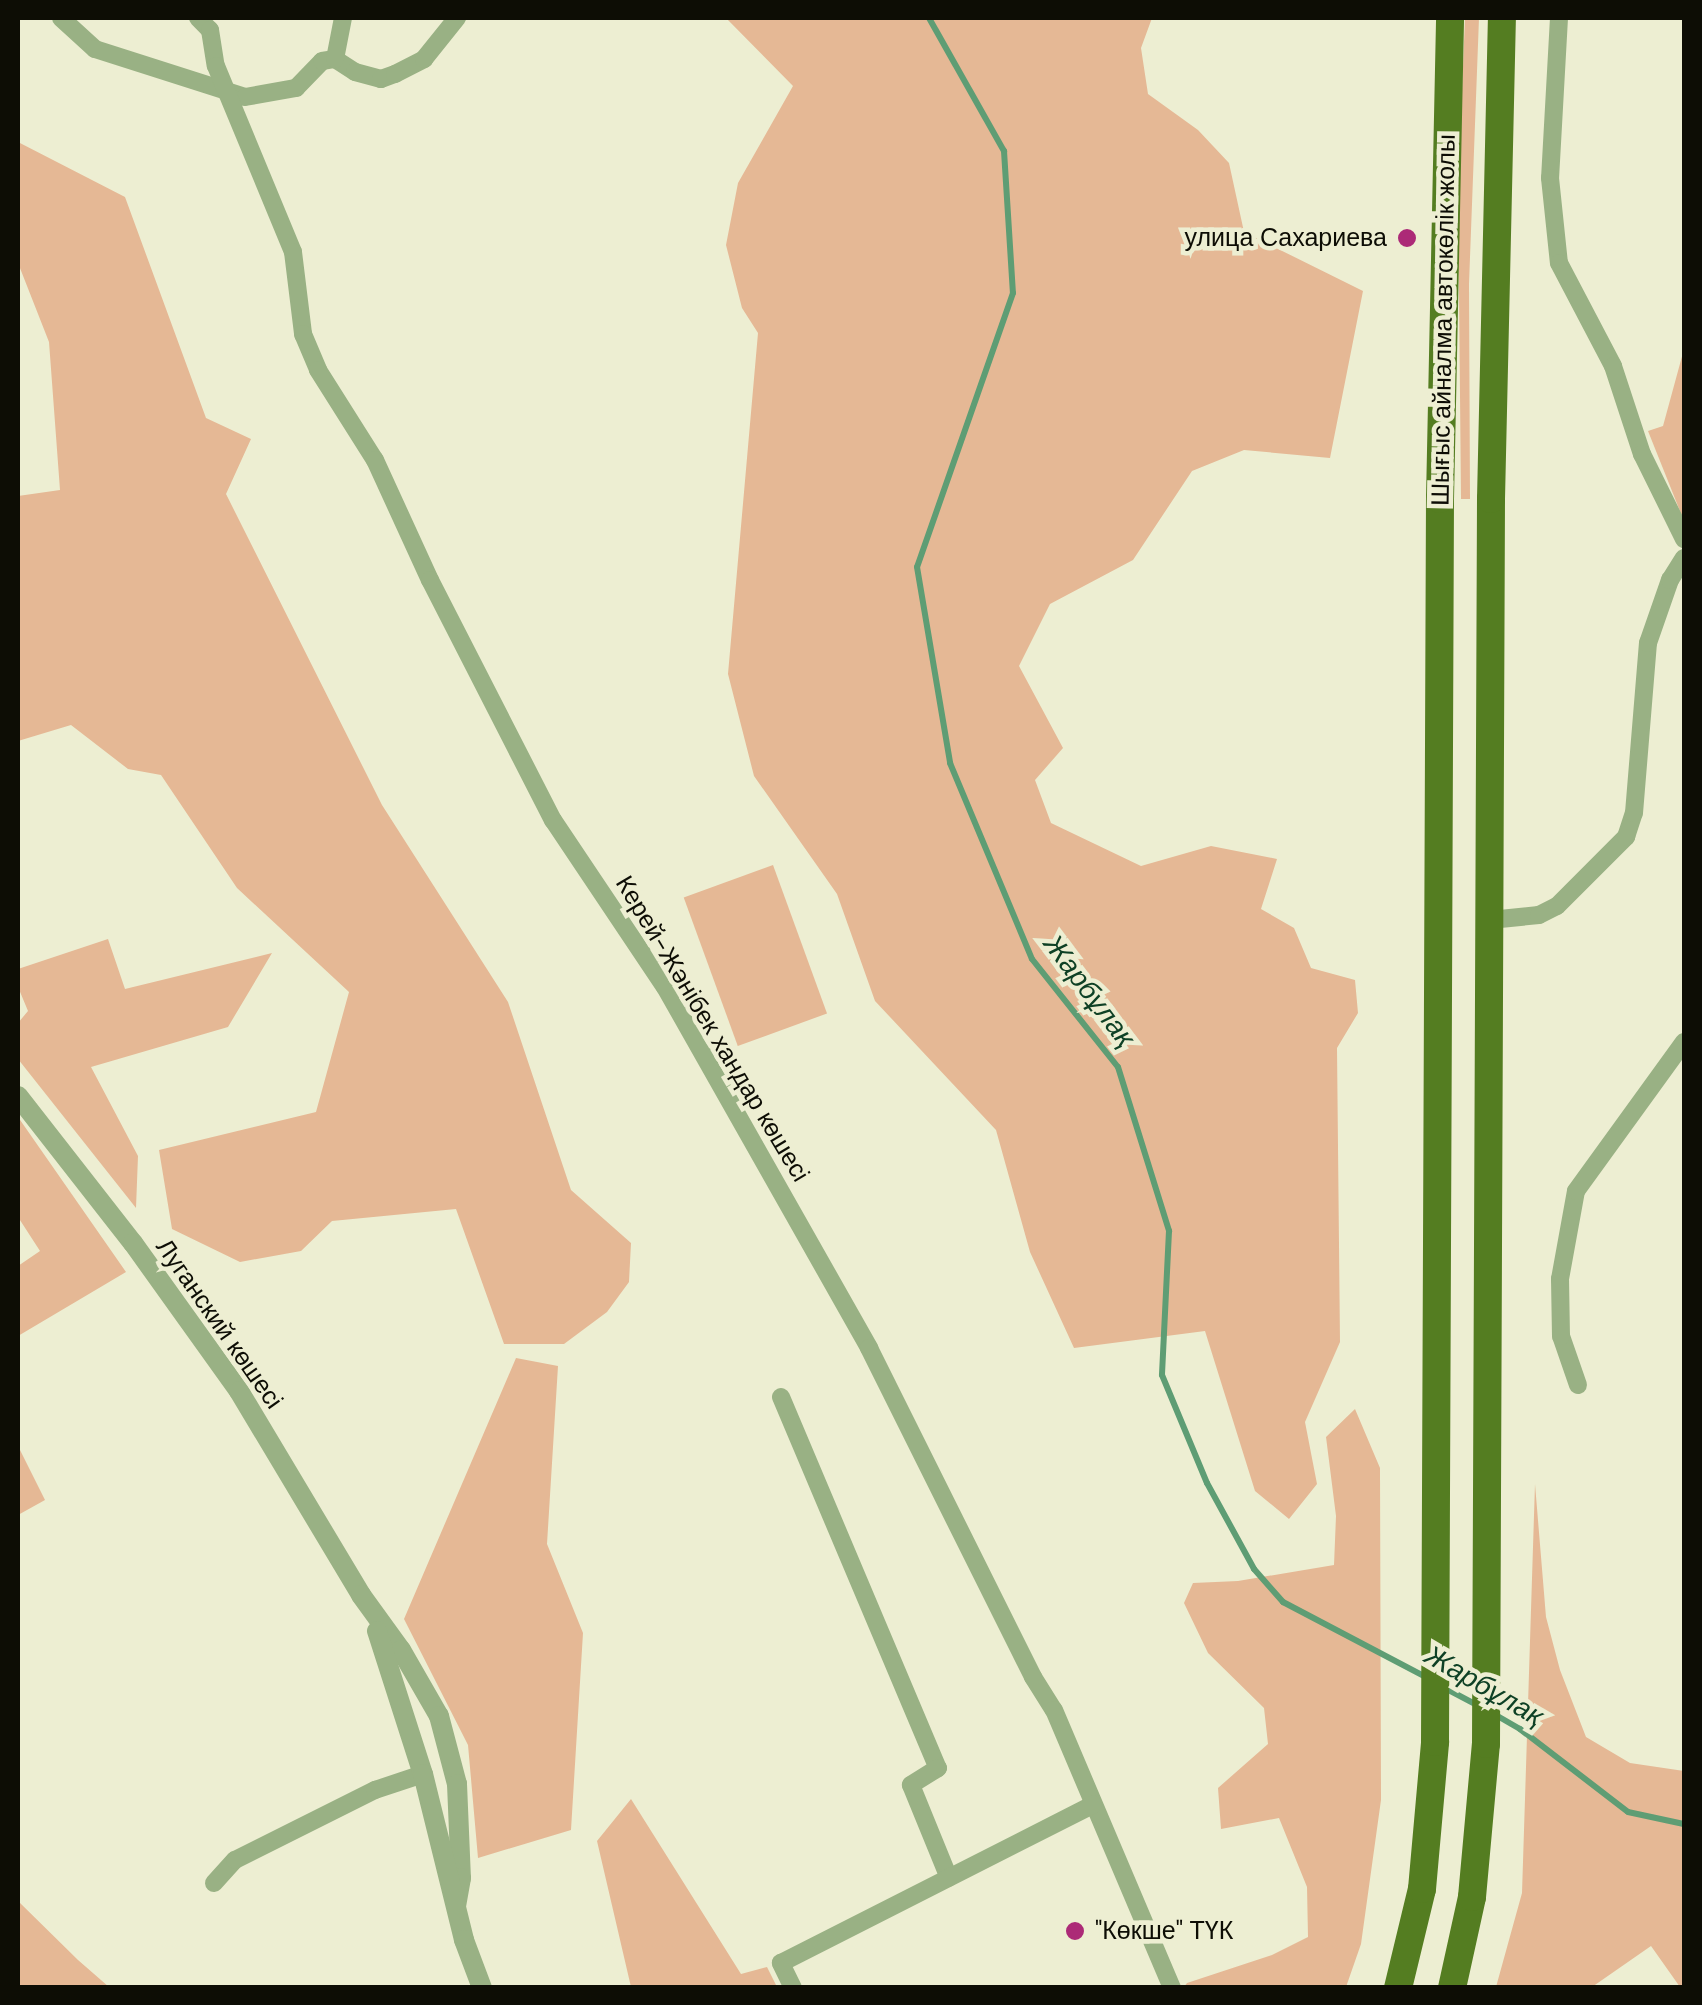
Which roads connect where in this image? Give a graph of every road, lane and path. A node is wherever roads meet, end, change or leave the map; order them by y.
1 (61, 18) edge
2 (198, 18) edge
3 (342, 18) edge
4 (457, 18) edge
5 (1450, 18) edge
6 (1502, 18) edge
7 (1560, 18) edge
8 (335, 59) junction
9 (227, 94) junction
10 (1684, 539) edge
11 (1684, 558) edge
12 (1490, 920) junction
13 (1684, 1042) edge
14 (18, 1096) edge
15 (1578, 1386) dead end
16 (780, 1398) dead end
17 (360, 1595) junction
18 (422, 1774) junction
19 (1093, 1805) junction
20 (950, 1878) junction
21 (214, 1883) dead end
22 (456, 1905) junction
23 (1454, 1978) edge
24 (482, 1988) edge
25 (793, 1988) edge
26 (1172, 1988) edge
27 (1398, 1988) edge

1 - 9 street
2 - 9 street, Керей-Жәнібек хандар көшесі
3 - 8 street
4 - 8 street
5 - 27 main road, Шығыс айналма автокөлік жолы
6 - 12 main road
7 - 10 street
8 - 9 street
9 - 19 street, Керей-Жәнібек хандар көшесі
11 - 12 street
12 - 23 main road
13 - 15 street
14 - 17 street, Луганский көшесі
16 - 20 street
17 - 18 street, Луганский көшесі
17 - 22 street, Луганский көшесі
18 - 21 street
18 - 22 street, Луганский көшесі
19 - 20 street
19 - 26 street, Керей-Жәнібек хандар көшесі
20 - 25 street
22 - 24 street, Луганский көшесі

